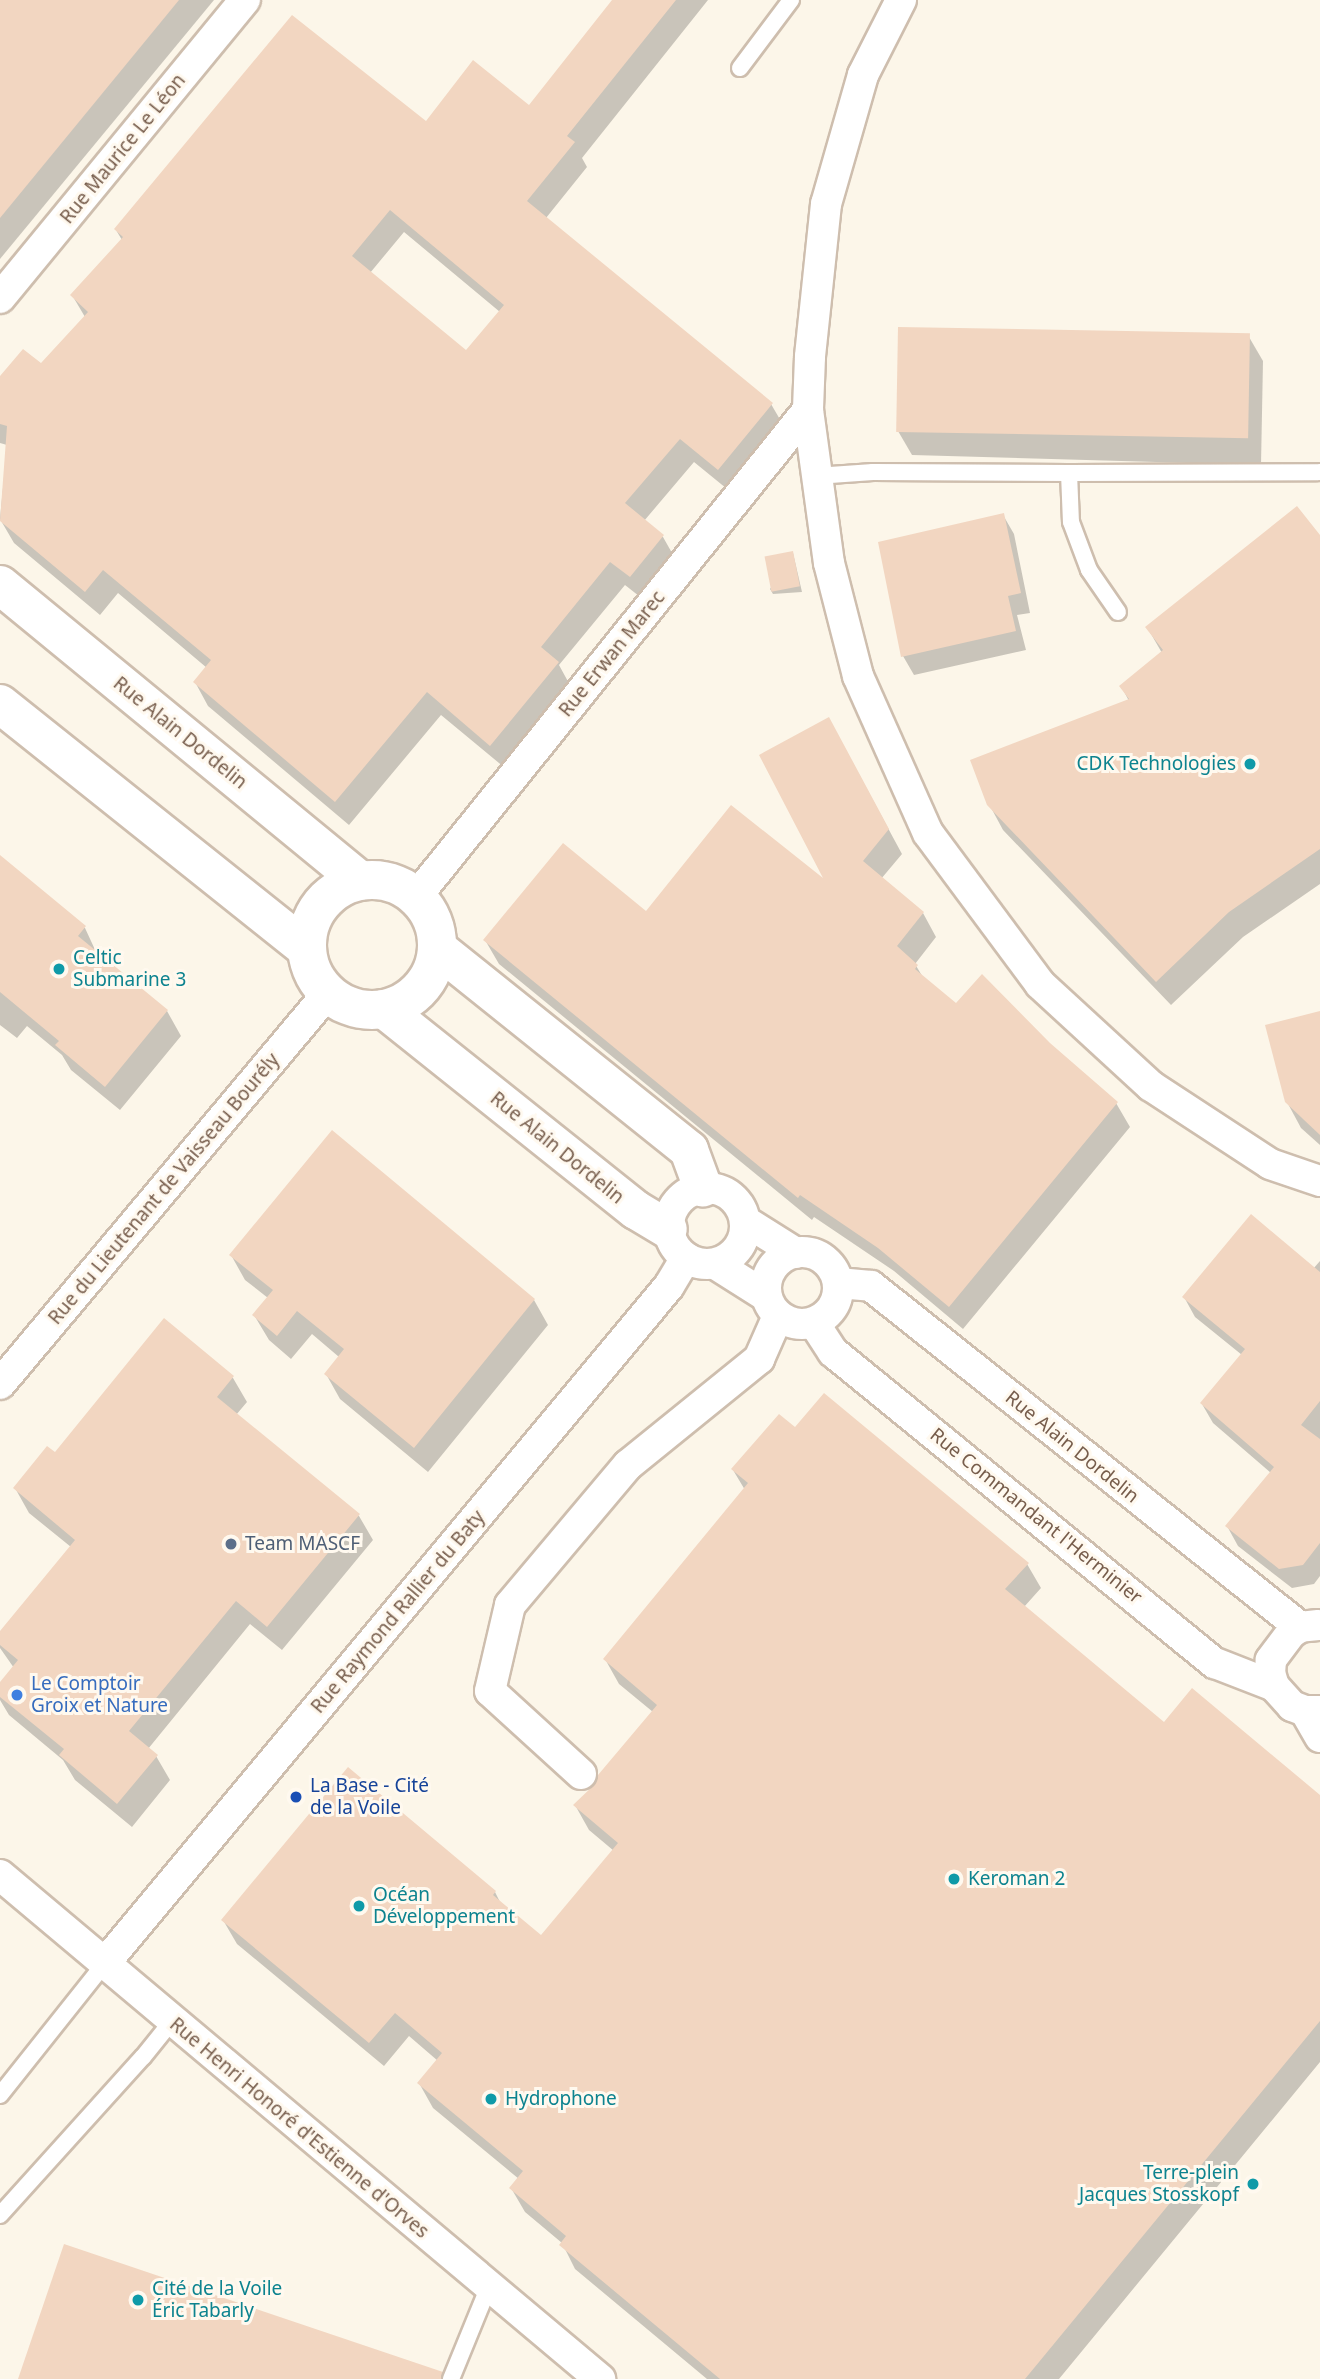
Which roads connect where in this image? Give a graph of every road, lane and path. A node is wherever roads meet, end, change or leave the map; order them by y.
1 (245, 0) edge
2 (791, 0) edge
3 (901, 0) edge
4 (740, 68) dead end
5 (0, 298) edge
6 (808, 410) junction
7 (1069, 472) junction
8 (1320, 472) edge
9 (816, 476) junction
10 (0, 585) edge
11 (1118, 612) dead end
12 (0, 704) edge
13 (360, 881) junction
14 (416, 897) junction
15 (437, 948) junction
16 (307, 949) junction
17 (328, 993) junction
18 (384, 1009) junction
19 (1320, 1181) edge
20 (704, 1188) junction
21 (745, 1221) junction
22 (677, 1244) junction
23 (796, 1253) junction
24 (717, 1265) junction
25 (838, 1283) junction
26 (772, 1306) junction
27 (814, 1323) junction
28 (0, 1384) edge
29 (1310, 1626) edge
30 (1274, 1686) junction
31 (1312, 1711) edge
32 (1320, 1737) edge
33 (581, 1774) dead end
34 (0, 1875) edge
35 (105, 1963) junction
36 (171, 2022) junction
37 (0, 2095) edge
38 (0, 2215) edge
39 (489, 2286) junction
40 (451, 2379) edge
41 (600, 2379) edge

1 - 5 street, Rue Maurice Le Léon
2 - 4 lane
3 - 6 street
6 - 9 street
6 - 14 street, Rue Erwan Marec
7 - 8 lane
7 - 9 lane
7 - 11 lane
9 - 19 street
10 - 13 street, Rue Alain Dordelin
12 - 16 street
13 - 14 street
13 - 16 street
14 - 15 street
15 - 18 street
15 - 20 street
16 - 17 street
17 - 18 street
17 - 28 street, Rue du Lieutenant de Vaisseau Bourély
18 - 22 street, Rue Alain Dordelin
20 - 21 street
20 - 22 street
21 - 23 street
21 - 24 street
22 - 24 street, Rue Alain Dordelin
22 - 35 street, Rue Raymond Rallier du Baty
23 - 25 street
23 - 26 street
24 - 26 street, Rue Alain Dordelin
25 - 27 street
25 - 29 street, Rue Alain Dordelin
26 - 27 street
26 - 33 street
27 - 30 street, Rue Commandant l'Herminier
29 - 30 street
30 - 31 street
31 - 32 street
34 - 35 street, Rue Henri Honoré d'Estienne d'Orves
35 - 36 street, Rue Henri Honoré d'Estienne d'Orves
35 - 37 lane
36 - 38 lane
36 - 39 street, Rue Henri Honoré d'Estienne d'Orves
39 - 40 lane
39 - 41 street, Rue Henri Honoré d'Estienne d'Orves

